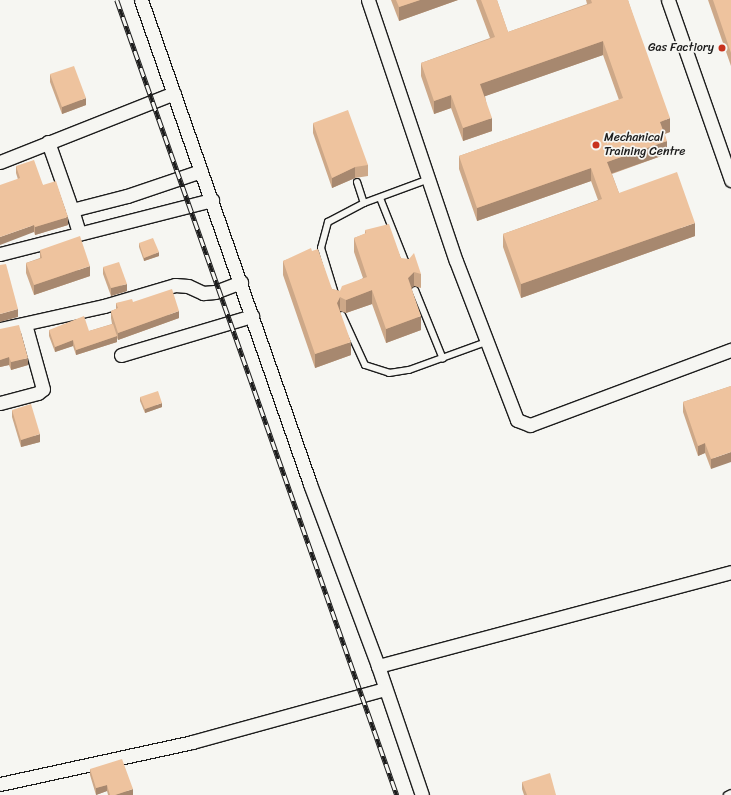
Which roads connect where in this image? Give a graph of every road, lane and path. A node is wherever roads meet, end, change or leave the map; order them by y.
1 (141, 0) edge
2 (368, 0) edge
3 (668, 0) edge
4 (174, 93) junction
5 (48, 142) junction
6 (0, 162) edge
7 (202, 171) junction
8 (428, 179) junction
9 (731, 180) edge
10 (357, 182) dead end
11 (380, 198) junction
12 (212, 200) junction
13 (364, 203) junction
14 (72, 210) junction
15 (79, 233) junction
16 (0, 254) edge
17 (408, 269) edge
18 (241, 282) junction
19 (415, 290) dead end
20 (338, 301) edge
21 (342, 315) edge
22 (252, 316) junction
23 (25, 324) junction
24 (0, 330) edge
25 (486, 342) junction
26 (731, 350) edge
27 (121, 355) dead end
28 (443, 358) junction
29 (0, 403) edge
30 (731, 572) edge
31 (378, 666) junction
32 (385, 689) junction
33 (0, 784) edge
34 (731, 794) edge
35 (422, 795) edge
36 (727, 795) edge

1 - 4 street
2 - 8 street
3 - 9 street
4 - 5 street
4 - 7 street
5 - 6 street
5 - 14 street
7 - 12 street
7 - 14 street
8 - 11 lane
8 - 25 street
10 - 13 lane
11 - 13 lane
11 - 17 lane
12 - 15 street
12 - 18 street
13 - 20 lane
14 - 15 street
15 - 16 street
18 - 22 street
18 - 23 street
19 - 28 lane
21 - 28 lane
22 - 27 street
22 - 31 street
23 - 24 street
23 - 29 street
25 - 26 street
25 - 28 lane
30 - 31 street
31 - 32 street
32 - 33 street
32 - 35 street
34 - 36 lane

